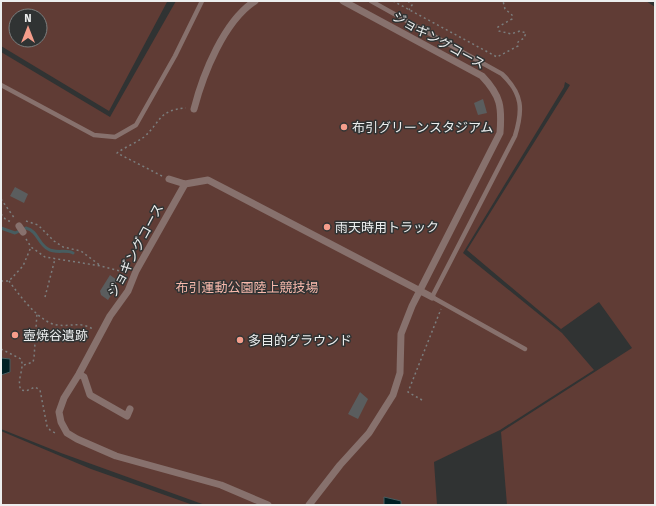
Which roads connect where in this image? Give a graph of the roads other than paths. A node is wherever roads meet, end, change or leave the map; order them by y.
1 (202, 1) edge
2 (255, 1) edge
3 (343, 1) edge
4 (371, 1) edge
5 (1, 85) edge
6 (194, 109) road end
7 (169, 179) road end
8 (184, 184) junction
9 (420, 291) junction
10 (432, 297) junction
11 (525, 349) dead end
12 (79, 374) junction
13 (130, 409) dead end
14 (268, 505) edge
15 (309, 505) edge

1 - 5 lane
2 - 6 street
3 - 9 street, ジョギングコース
4 - 10 lane
7 - 8 street
8 - 9 street
8 - 12 street, ジョギングコース
9 - 10 street
9 - 15 street, ジョギングコース
10 - 11 lane
12 - 13 street
12 - 14 street, ジョギングコース

